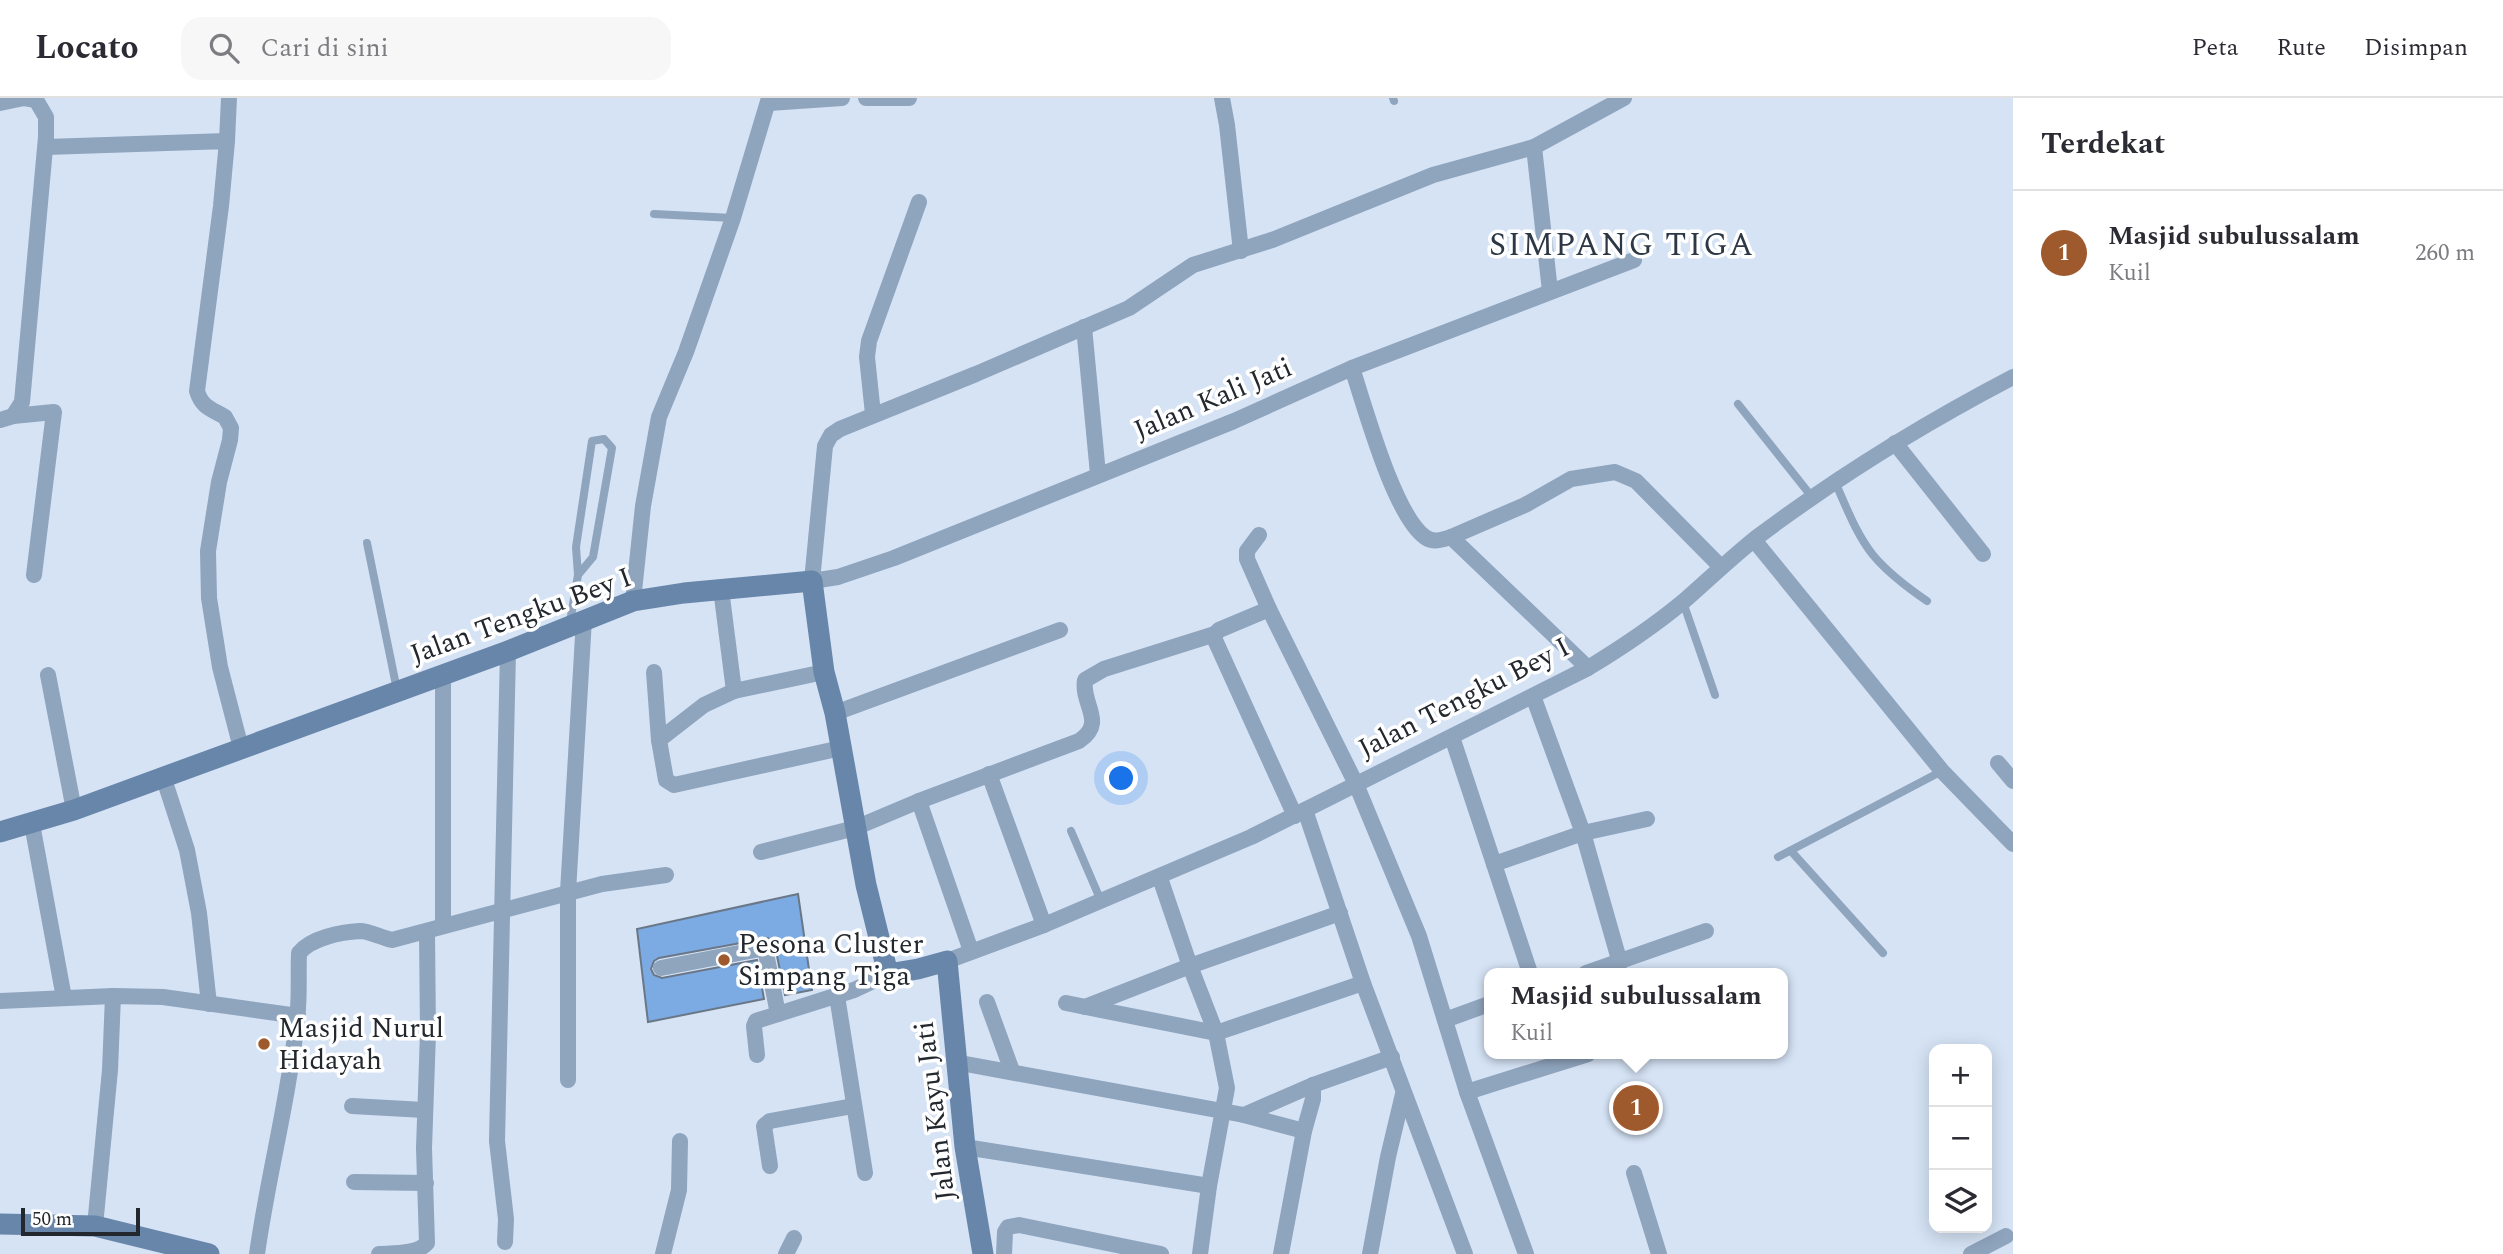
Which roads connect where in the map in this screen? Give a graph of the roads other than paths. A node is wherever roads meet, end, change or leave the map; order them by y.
1 (24, 98) edge
2 (229, 98) edge
3 (842, 98) edge
4 (866, 98) edge
5 (898, 98) edge
6 (1222, 98) edge
7 (1624, 98) edge
8 (769, 101) edge
9 (0, 103) edge
10 (227, 141) junction
11 (1534, 147) junction
12 (46, 148) junction
13 (919, 202) dead end
14 (654, 214) dead end
15 (733, 218) junction
16 (1241, 251) junction
17 (1634, 260) dead end
18 (1550, 291) junction
19 (1084, 327) junction
20 (1352, 368) junction
21 (2013, 377) edge
22 (1738, 404) dead end
23 (873, 414) junction
24 (7, 418) edge
25 (1895, 443) junction
26 (1098, 474) junction
27 (1835, 482) junction
28 (1812, 497) junction
29 (1259, 535) dead end
30 (1451, 537) junction
31 (1754, 540) junction
32 (367, 543) dead end
33 (1983, 554) dead end
34 (1721, 567) junction
35 (34, 575) dead end
36 (578, 575) junction
37 (811, 581) junction
38 (721, 589) junction
39 (633, 601) junction
40 (1927, 601) dead end
41 (1683, 602) junction
42 (1269, 610) junction
43 (577, 622) junction
44 (1060, 630) dead end
45 (1215, 634) junction
46 (508, 651) junction
47 (1588, 668) junction
48 (654, 672) dead end
49 (824, 672) junction
50 (443, 674) junction
51 (48, 675) dead end
52 (397, 690) junction
53 (734, 691) junction
54 (1715, 695) dead end
55 (1533, 696) junction
56 (835, 713) junction
57 (1452, 737) junction
58 (659, 740) junction
59 (241, 748) junction
60 (841, 748) junction
61 (1998, 763) dead end
62 (1942, 771) junction
63 (989, 774) junction
64 (163, 776) junction
65 (2013, 781) edge
66 (1356, 784) junction
67 (919, 800) junction
68 (74, 810) junction
69 (1300, 813) junction
70 (1647, 819) dead end
71 (32, 824) junction
72 (855, 828) junction
73 (1071, 831) dead end
74 (0, 832) edge
75 (1583, 833) junction
76 (2013, 844) edge
77 (1791, 850) junction
78 (761, 852) dead end
79 (1778, 857) dead end
80 (1494, 864) junction
81 (666, 875) dead end
82 (1160, 878) junction
83 (568, 892) junction
84 (1101, 901) junction
85 (502, 911) junction
86 (1340, 912) junction
87 (1044, 925) junction
88 (443, 926) junction
89 (1706, 931) dead end
90 (427, 932) junction
91 (971, 951) junction
92 (1883, 953) dead end
93 (947, 961) junction
94 (1620, 963) junction
95 (1190, 966) junction
96 (661, 968) dead end
97 (1528, 968) edge
98 (1603, 968) edge
99 (888, 974) junction
100 (1363, 983) junction
101 (113, 996) junction
102 (837, 996) junction
103 (64, 998) junction
104 (0, 1001) edge
105 (987, 1002) dead end
106 (1066, 1003) dead end
107 (209, 1004) junction
108 (1484, 1006) edge
109 (1085, 1007) junction
110 (778, 1014) junction
111 (298, 1016) junction
112 (1445, 1020) junction
113 (1216, 1033) junction
114 (757, 1055) dead end
115 (1392, 1057) junction
116 (1572, 1059) edge
117 (955, 1062) junction
118 (1012, 1071) junction
119 (568, 1080) dead end
120 (1313, 1085) junction
121 (1467, 1092) junction
122 (1403, 1094) junction
123 (352, 1106) dead end
124 (853, 1106) junction
125 (424, 1110) junction
126 (1223, 1113) junction
127 (1244, 1115) junction
128 (1304, 1131) junction
129 (680, 1141) dead end
130 (965, 1147) junction
131 (770, 1166) dead end
132 (865, 1173) dead end
133 (1634, 1173) dead end
134 (354, 1182) dead end
135 (426, 1183) junction
136 (1209, 1186) junction
137 (0, 1224) edge
138 (95, 1226) junction
139 (2006, 1237) dead end
140 (794, 1238) dead end
141 (505, 1242) dead end
142 (209, 1254) edge
143 (257, 1254) edge
144 (379, 1254) edge
145 (663, 1254) edge
146 (786, 1254) edge
147 (983, 1254) edge
148 (1004, 1254) edge
149 (1161, 1254) edge
150 (1200, 1254) edge
151 (1281, 1254) edge
152 (1370, 1254) edge
153 (1465, 1254) edge
154 (1526, 1254) edge
155 (1660, 1254) edge
156 (1971, 1254) edge

1 - 9 street
1 - 12 street
2 - 10 street
3 - 8 street
4 - 5 street
6 - 16 street
7 - 11 street
8 - 15 street
10 - 12 street
10 - 59 street
11 - 16 street
11 - 18 street
12 - 24 street
13 - 23 street
14 - 15 lane
15 - 39 street
16 - 19 street
17 - 18 street, Jalan Kali Jati
18 - 20 street, Jalan Kali Jati
19 - 23 street
19 - 26 street
20 - 26 street, Jalan Kali Jati
20 - 30 street
21 - 25 street, Jalan Tengku Bey I
22 - 28 lane
23 - 37 street
24 - 35 street
25 - 27 street, Jalan Tengku Bey I
25 - 33 street
26 - 37 street, Jalan Kali Jati
27 - 28 street, Jalan Tengku Bey I
27 - 40 lane
28 - 31 street, Jalan Tengku Bey I
29 - 42 street
30 - 34 street
30 - 47 street
31 - 34 street, Jalan Tengku Bey I
31 - 62 street
32 - 52 lane
34 - 41 street, Jalan Tengku Bey I
36 - 36 lane
36 - 43 lane
37 - 38 street, Jalan Tengku Bey I
37 - 49 street
38 - 39 street, Jalan Tengku Bey I
38 - 53 street
39 - 43 street, Jalan Tengku Bey I
41 - 47 street, Jalan Tengku Bey I
41 - 54 lane
42 - 45 street
42 - 66 street
43 - 46 street, Jalan Tengku Bey I
43 - 83 street
44 - 56 street
45 - 63 street
45 - 69 street
46 - 50 street, Jalan Tengku Bey I
46 - 85 street
47 - 55 street, Jalan Tengku Bey I
48 - 58 street
49 - 53 street
49 - 56 street
50 - 52 street, Jalan Tengku Bey I
50 - 88 street
51 - 68 street
52 - 59 street, Jalan Tengku Bey I
53 - 58 street
55 - 57 street, Jalan Tengku Bey I
55 - 75 street
56 - 60 street
57 - 66 street, Jalan Tengku Bey I
57 - 80 street
58 - 60 street
59 - 64 street, Jalan Tengku Bey I
60 - 72 street
61 - 65 street
62 - 76 street
62 - 77 lane
63 - 67 street
63 - 87 street
64 - 68 street, Jalan Tengku Bey I
64 - 107 street
66 - 69 street, Jalan Tengku Bey I
66 - 112 street
67 - 72 street
67 - 91 street
68 - 71 street, Jalan Tengku Bey I
69 - 82 street, Jalan Tengku Bey I
69 - 86 street
70 - 75 street
71 - 74 street, Jalan Tengku Bey I
71 - 103 street
72 - 78 street
72 - 99 street
73 - 84 lane
75 - 80 street
75 - 94 street
77 - 79 lane
77 - 92 lane
80 - 97 street
81 - 83 street
82 - 84 street, Jalan Tengku Bey I
82 - 95 street
83 - 85 street
83 - 119 street
84 - 87 street, Jalan Tengku Bey I
85 - 88 street
85 - 141 street
86 - 95 street
86 - 100 street
87 - 91 street, Jalan Tengku Bey I
88 - 90 street
89 - 94 street
90 - 111 street
90 - 125 street
91 - 93 street, Jalan Tengku Bey I
93 - 99 street, Jalan Tengku Bey I
93 - 117 street, Jalan Kayu Jati
94 - 98 street
95 - 109 street
95 - 113 street
96 - 110 street
99 - 102 street, Jalan Tengku Bey I
100 - 113 street
100 - 115 street
101 - 103 street
101 - 107 street
101 - 138 street
102 - 110 street, Jalan Tengku Bey I
102 - 124 street
103 - 104 street
105 - 118 street
106 - 109 street
107 - 111 street
108 - 112 street
109 - 113 street
110 - 114 street
111 - 143 street
112 - 121 street
113 - 126 street
115 - 120 street
115 - 122 street
116 - 121 street
117 - 118 street
117 - 130 street, Jalan Kayu Jati
118 - 126 street
120 - 127 street
120 - 128 street
121 - 154 street
122 - 152 street
122 - 153 street
123 - 125 street
124 - 131 street
124 - 132 street
125 - 135 street
126 - 127 street
126 - 136 street
127 - 128 street
128 - 151 street
129 - 145 street
130 - 136 street
130 - 147 street, Jalan Kayu Jati
133 - 155 street
134 - 135 street
135 - 144 street
136 - 150 street
137 - 138 street
138 - 142 street
139 - 156 street
140 - 146 street
148 - 149 street

